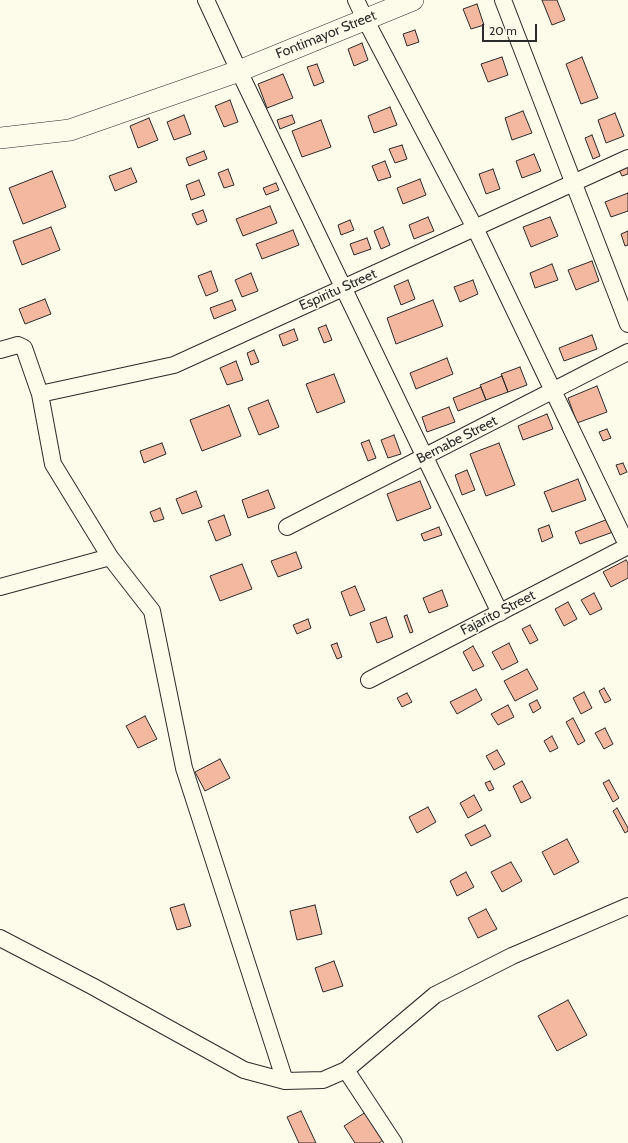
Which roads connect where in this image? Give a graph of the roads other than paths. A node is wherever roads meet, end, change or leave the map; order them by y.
1 (206, 0) edge
2 (356, 0) edge
3 (413, 0) edge
4 (503, 0) edge
5 (365, 19) junction
6 (239, 71) junction
7 (0, 138) edge
8 (628, 158) edge
9 (573, 183) junction
10 (475, 228) junction
11 (343, 288) junction
12 (628, 324) edge
13 (0, 350) edge
14 (628, 352) edge
15 (553, 390) junction
16 (40, 394) junction
17 (425, 456) junction
18 (287, 527) dead end
19 (628, 546) edge
20 (110, 557) junction
21 (0, 587) edge
22 (500, 613) junction
23 (369, 680) dead end
24 (628, 906) edge
25 (0, 938) edge
26 (346, 1070) junction
27 (285, 1082) junction
28 (394, 1143) edge

1 - 6 street
2 - 5 street
3 - 5 street, Fontimayor Street
4 - 9 street
5 - 6 street, Fontimayor Street
5 - 10 street
6 - 7 street, Fontimayor Street
6 - 11 street
8 - 9 street, Espiritu Street
9 - 10 street, Espiritu Street
9 - 12 street
10 - 11 street, Espiritu Street
10 - 15 street
11 - 16 street, Espiritu Street
11 - 17 street
13 - 16 street
14 - 15 street, Bernabe Street
15 - 17 street, Bernabe Street
15 - 19 street
16 - 20 street
17 - 18 street, Bernabe Street
17 - 22 street
19 - 22 street, Fajarito Street
20 - 21 street
20 - 27 street
22 - 23 street, Fajarito Street
24 - 26 street
25 - 27 street
26 - 27 street
26 - 28 street

